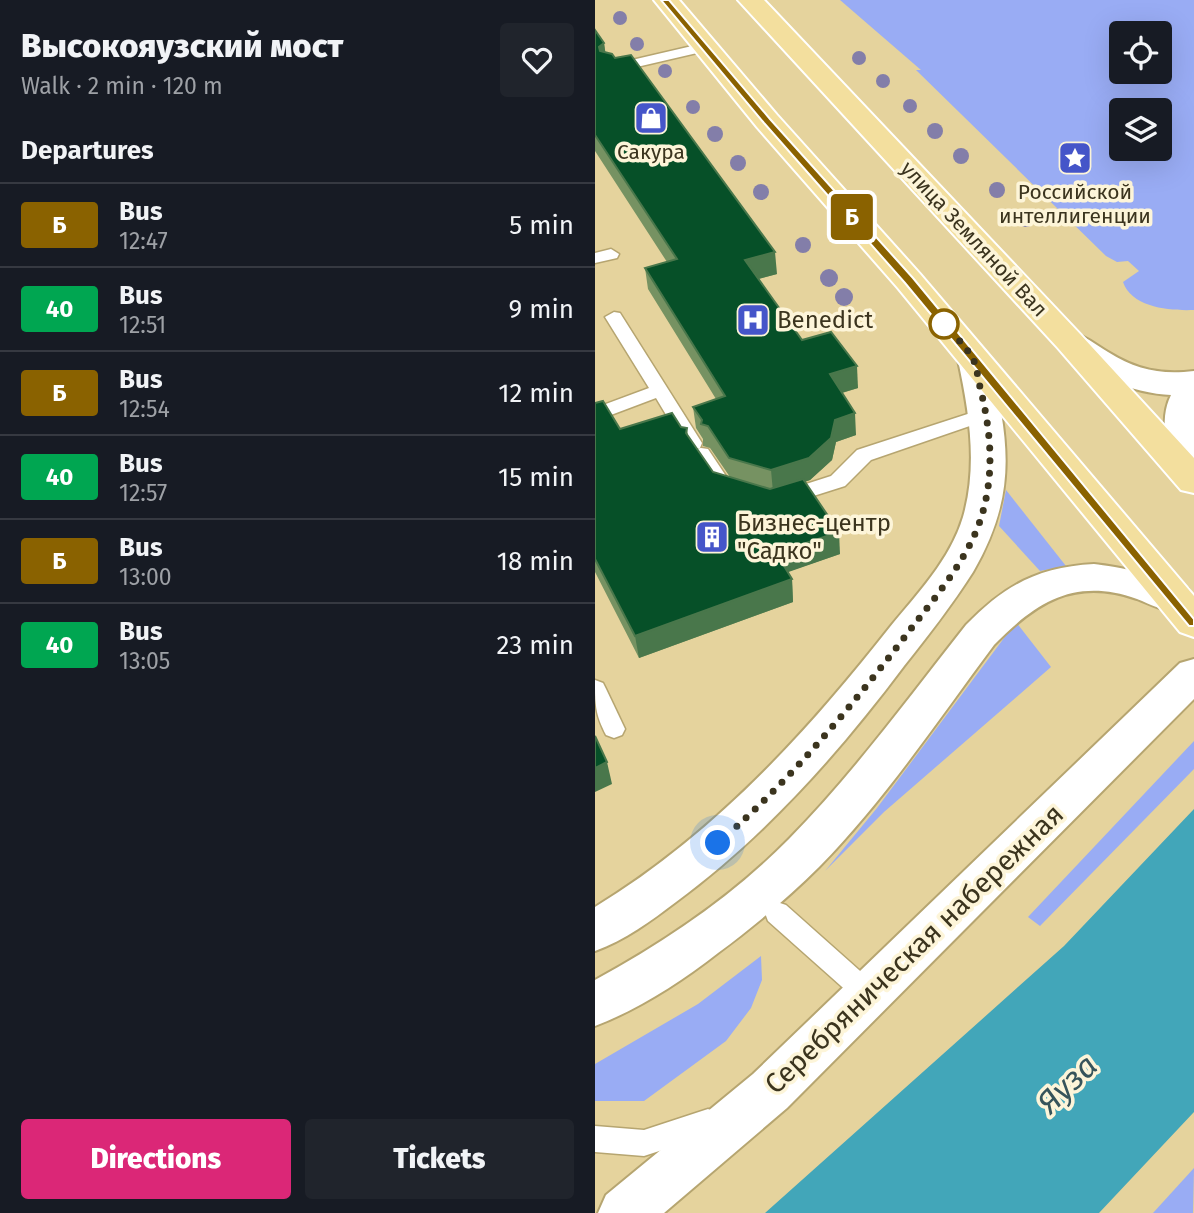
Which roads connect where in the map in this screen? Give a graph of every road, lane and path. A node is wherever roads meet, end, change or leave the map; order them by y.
1 (666, 0) edge
2 (750, 0) edge
3 (705, 47) junction
4 (611, 69) edge
5 (614, 317) dead end
6 (1069, 341) junction
7 (974, 360) junction
8 (1194, 382) edge
9 (1194, 388) edge
10 (660, 390) junction
11 (986, 414) junction
12 (595, 415) edge
13 (1194, 470) edge
14 (1194, 481) edge
15 (1184, 610) edge
16 (1194, 674) edge
17 (595, 689) edge
18 (614, 729) dead end
19 (777, 913) dead end
20 (595, 930) edge
21 (868, 994) junction
22 (595, 1004) edge
23 (769, 1091) junction
24 (595, 1139) edge
25 (624, 1213) edge

1 - 3 main road
2 - 6 main road, улица Земляной Вал
3 - 4 lane
3 - 7 main road
5 - 10 lane
6 - 8 main road
6 - 14 main road, улица Земляной Вал
7 - 11 main road
7 - 15 main road
9 - 13 main road
10 - 11 lane
10 - 12 lane
11 - 20 main road
15 - 22 main road
16 - 21 main road, Серебряническая набережная
17 - 18 lane
19 - 21 lane
21 - 23 main road, Серебряническая набережная
23 - 24 lane
23 - 25 main road, Серебряническая набережная

